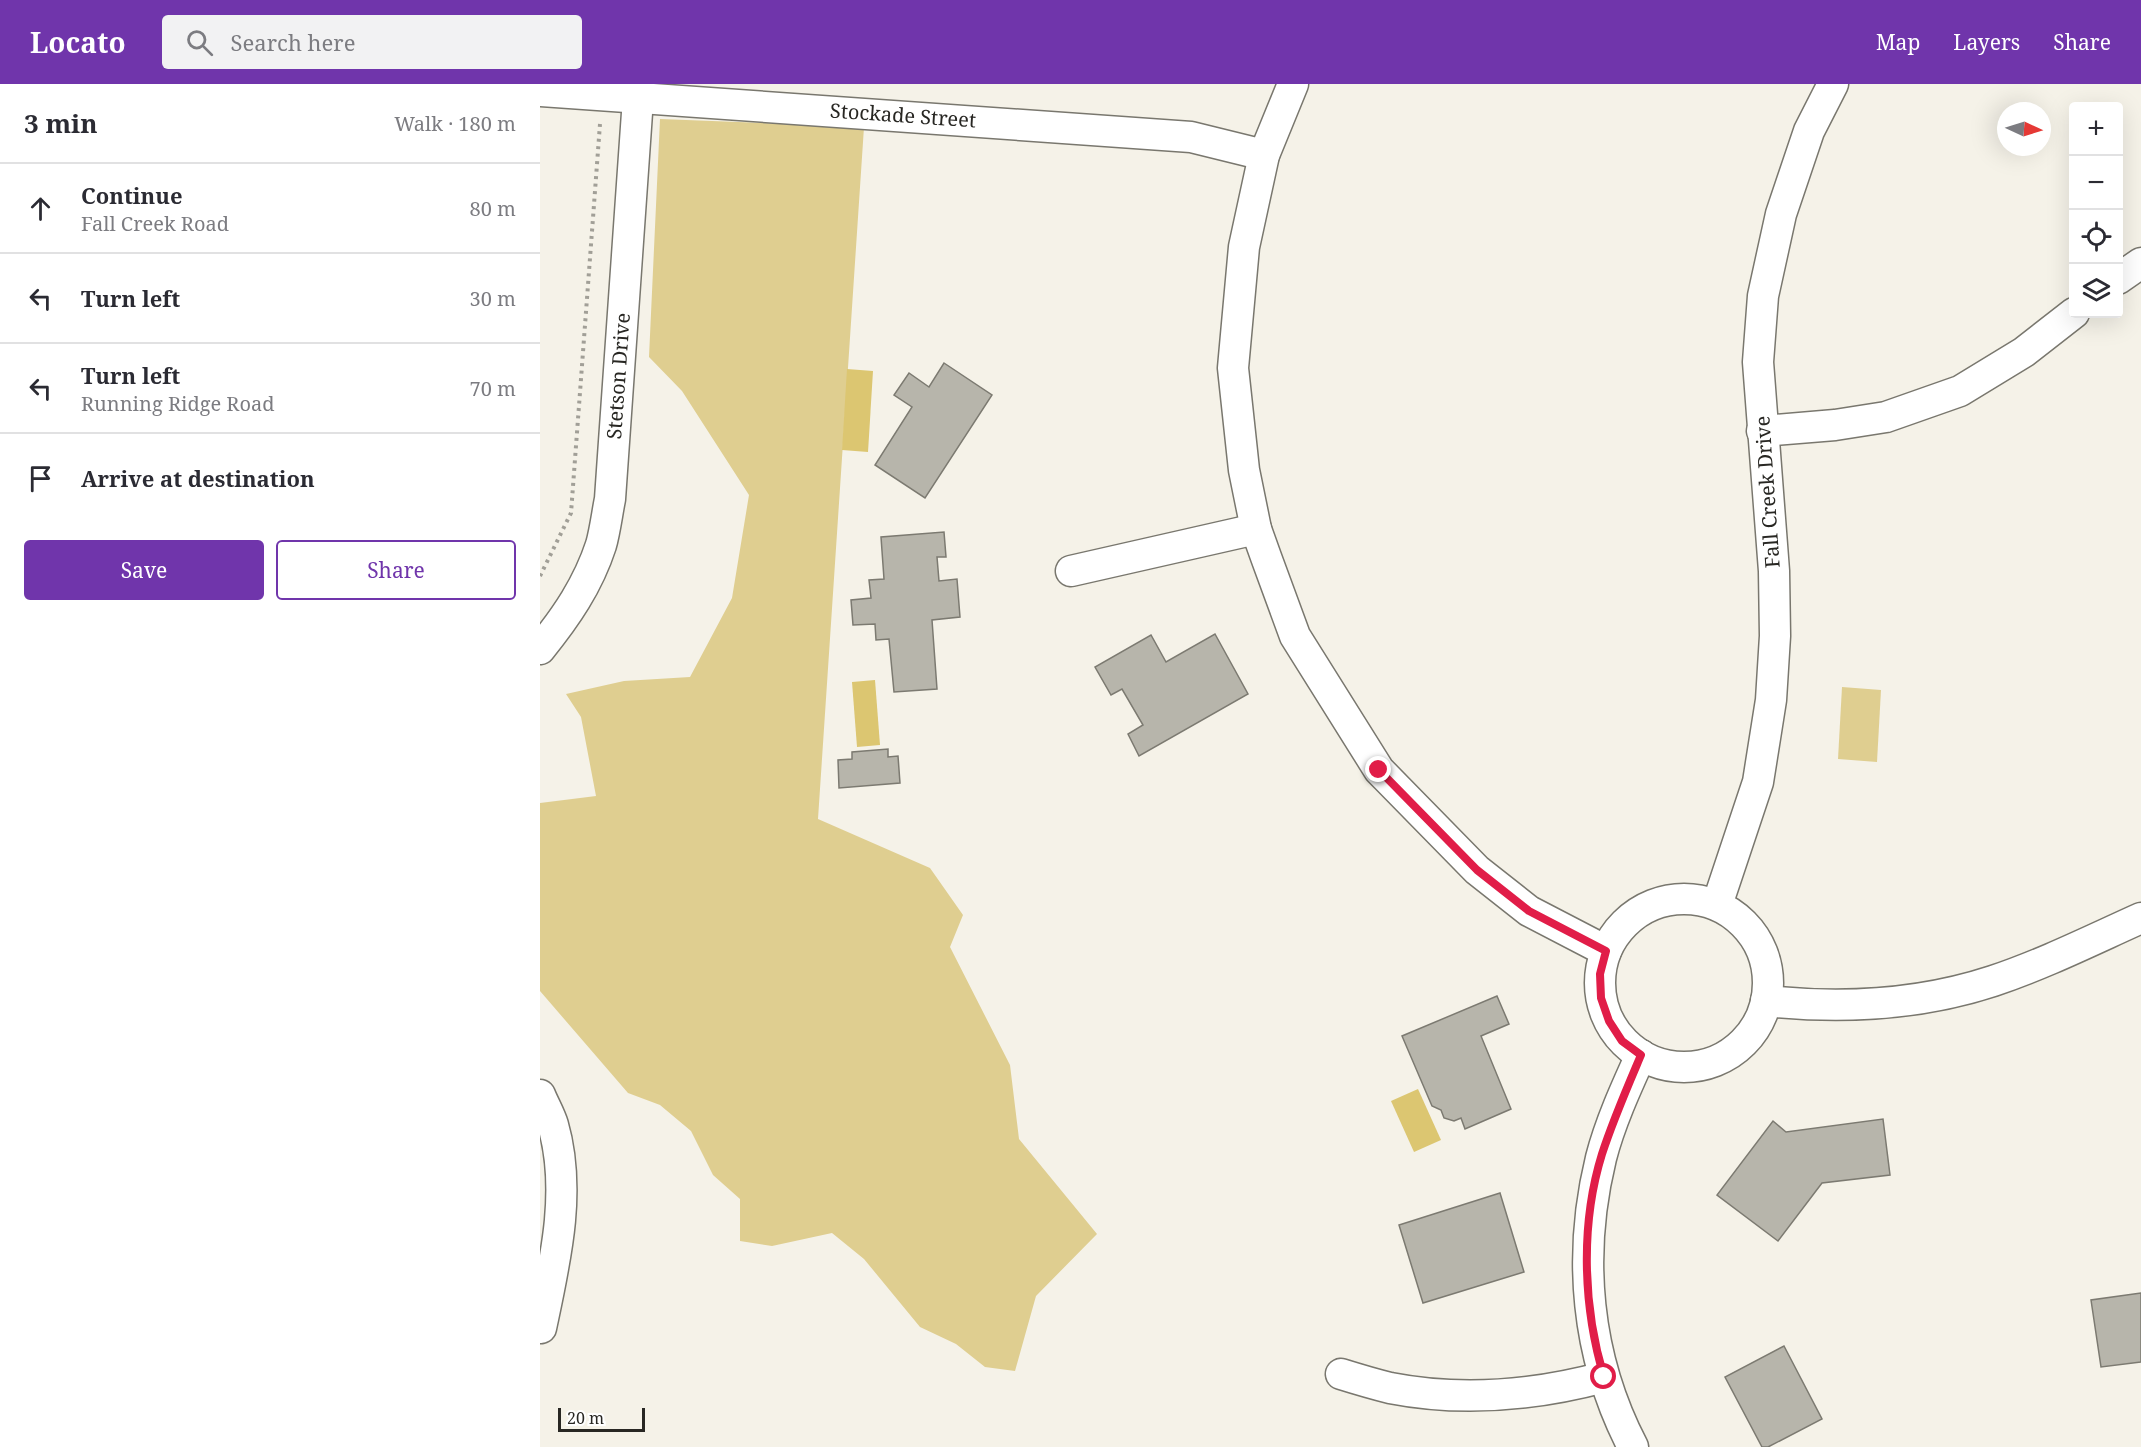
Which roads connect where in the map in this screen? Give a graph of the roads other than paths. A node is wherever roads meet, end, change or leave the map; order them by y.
1 (1293, 84) edge
2 (1833, 84) edge
3 (540, 91) edge
4 (638, 91) edge
5 (1264, 155) junction
6 (2141, 263) edge
7 (2123, 276) edge
8 (2069, 316) edge
9 (1762, 431) junction
10 (1256, 529) junction
11 (1071, 571) dead end
12 (540, 648) edge
13 (1718, 905) junction
14 (2141, 918) edge
15 (1606, 951) junction
16 (1766, 1001) junction
17 (1641, 1055) junction
18 (540, 1095) edge
19 (540, 1328) edge
20 (1341, 1374) dead end
21 (1604, 1377) junction
22 (1633, 1447) edge

1 - 5 street
2 - 9 street, Fall Creek Drive
3 - 4 street, Stockade Street
4 - 5 street, Stockade Street
4 - 12 street, Stetson Drive
5 - 10 street
6 - 7 street
8 - 9 street
9 - 13 street, Fall Creek Drive
10 - 11 street
10 - 15 street
13 - 15 street
13 - 16 street
14 - 16 street
15 - 17 street
16 - 17 street
17 - 21 street
18 - 19 street
20 - 21 street
21 - 22 street

